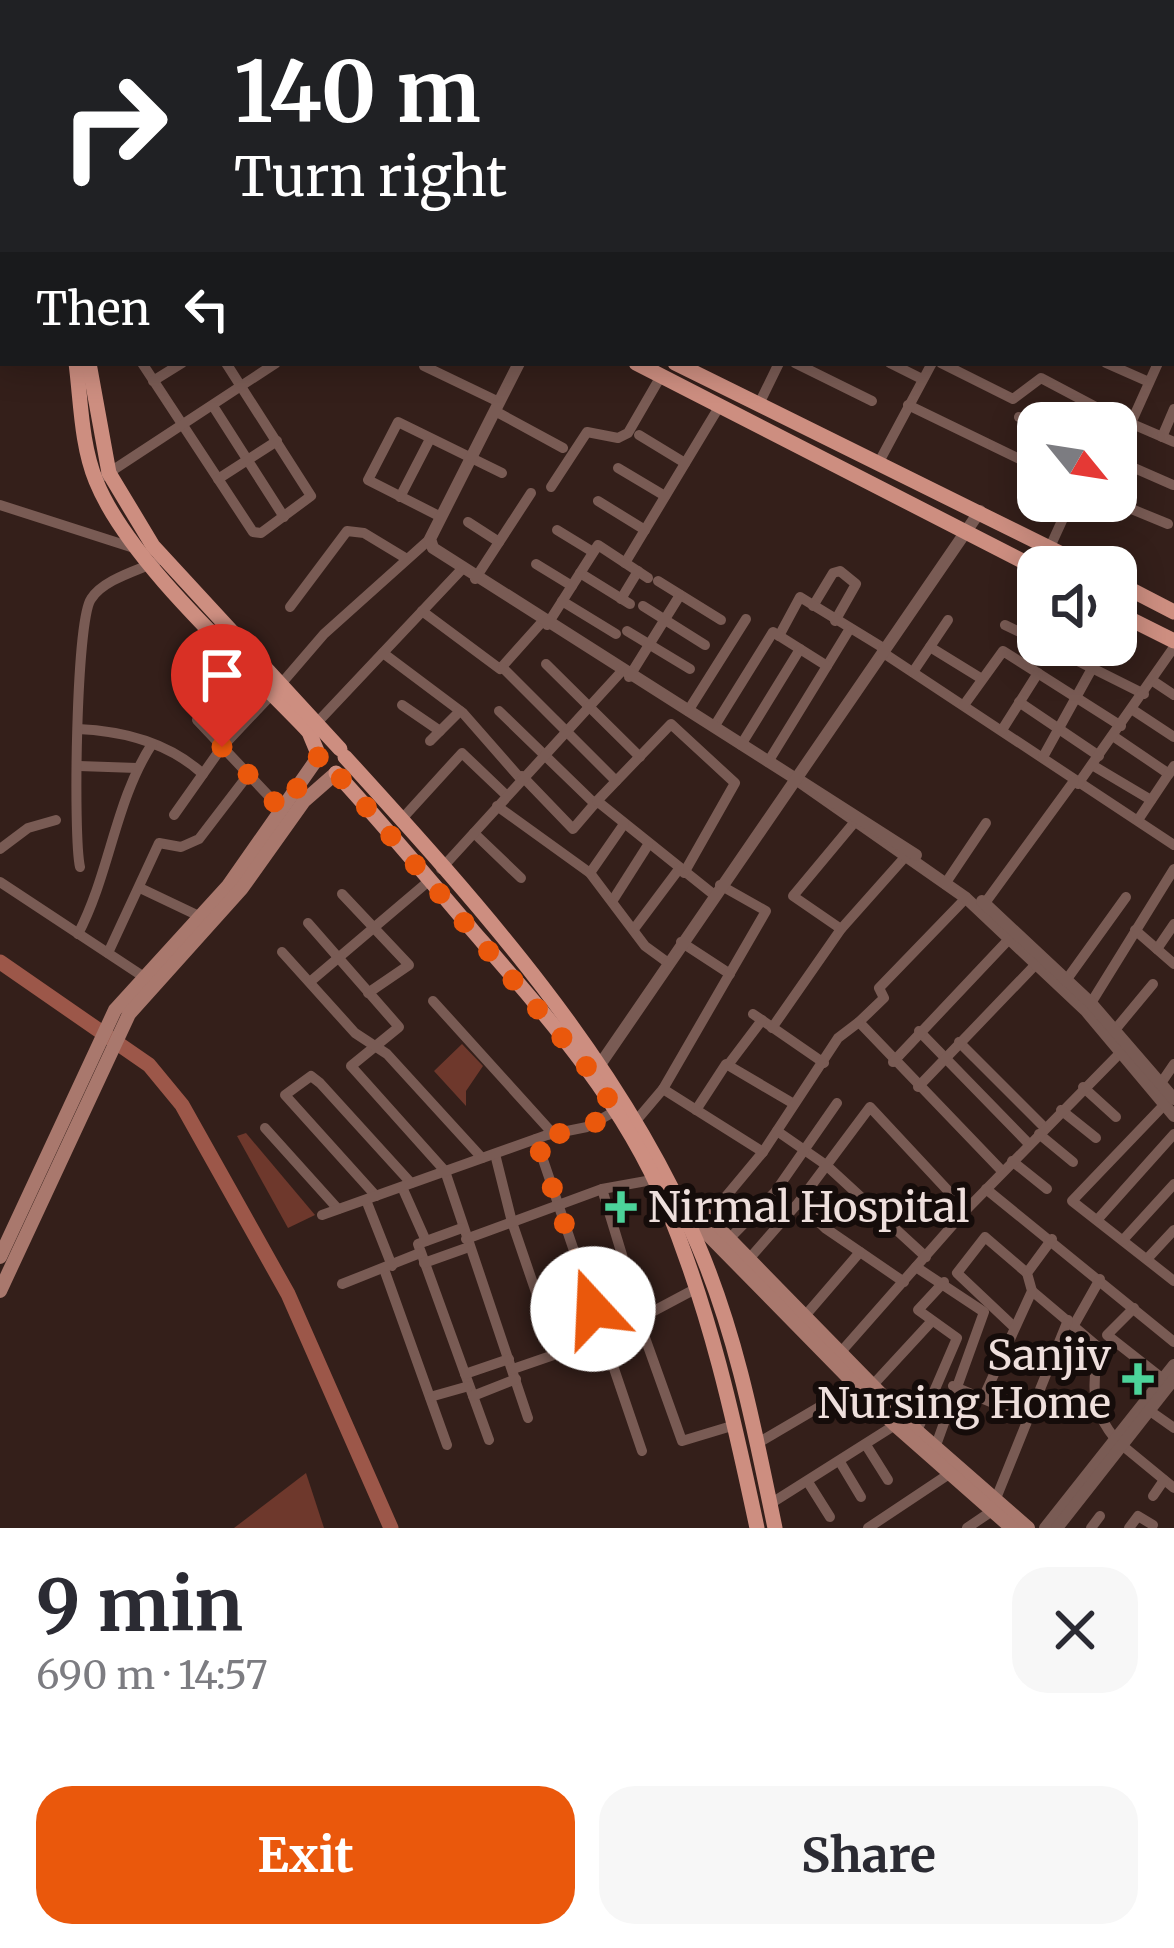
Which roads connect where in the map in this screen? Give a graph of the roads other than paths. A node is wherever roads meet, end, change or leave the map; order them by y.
1 (77, 366) edge
2 (89, 366) edge
3 (144, 366) edge
4 (177, 366) edge
5 (228, 366) edge
6 (272, 366) edge
7 (424, 366) dead end
8 (517, 366) edge
9 (642, 366) edge
10 (681, 366) edge
11 (778, 366) edge
12 (801, 366) edge
13 (896, 366) edge
14 (934, 366) edge
15 (943, 366) edge
16 (1113, 366) edge
17 (1157, 366) edge
18 (661, 376) junction
19 (922, 380) junction
20 (153, 381) junction
21 (1149, 382) junction
22 (242, 386) junction
23 (872, 401) dead end
24 (1081, 402) edge
25 (759, 404) junction
26 (908, 405) junction
27 (213, 406) junction
28 (497, 406) junction
29 (719, 407) junction
30 (1174, 409) edge
31 (1137, 412) edge
32 (182, 424) junction
33 (1137, 426) edge
34 (640, 435) dead end
35 (430, 439) junction
36 (1168, 440) edge
37 (277, 441) junction
38 (563, 448) dead end
39 (471, 459) junction
40 (1017, 459) edge
41 (247, 460) junction
42 (879, 462) junction
43 (685, 464) junction
44 (617, 468) dead end
45 (1137, 469) edge
46 (502, 473) dead end
47 (103, 477) junction
48 (218, 479) junction
49 (1173, 485) edge
50 (551, 487) dead end
51 (531, 493) dead end
52 (400, 496) junction
53 (665, 496) junction
54 (598, 501) dead end
55 (0, 505) edge
56 (980, 511) junction
57 (1137, 511) edge
58 (284, 517) junction
59 (441, 518) junction
60 (574, 521) dead end
61 (468, 522) dead end
62 (1168, 524) dead end
63 (645, 530) junction
64 (967, 530) junction
65 (430, 539) junction
66 (499, 542) junction
67 (598, 544) junction
68 (1048, 546) edge
69 (153, 555) junction
70 (1017, 557) edge
71 (407, 559) junction
72 (625, 563) junction
73 (536, 565) dead end
74 (462, 569) junction
75 (580, 573) junction
76 (648, 577) junction
77 (475, 579) junction
78 (572, 586) junction
79 (1137, 593) edge
80 (680, 595) junction
81 (562, 601) junction
82 (631, 603) junction
83 (813, 606) junction
84 (290, 608) dead end
85 (422, 611) junction
86 (1174, 612) edge
87 (746, 619) dead end
88 (664, 620) junction
89 (721, 620) dead end
90 (948, 620) dead end
91 (835, 621) junction
92 (545, 624) junction
93 (1005, 625) dead end
94 (1137, 626) edge
95 (849, 630) junction
96 (1017, 631) edge
97 (778, 636) junction
98 (649, 644) junction
99 (1174, 644) edge
100 (705, 645) dead end
101 (930, 647) junction
102 (800, 650) junction
103 (884, 651) junction
104 (383, 653) junction
105 (546, 664) dead end
106 (1088, 666) edge
107 (826, 667) junction
108 (503, 668) junction
109 (690, 668) dead end
110 (1092, 668) junction
111 (913, 672) junction
112 (1038, 673) junction
113 (625, 675) junction
114 (982, 679) junction
115 (1153, 681) junction
116 (277, 689) junction
117 (1144, 694) junction
118 (1174, 694) edge
119 (1076, 697) junction
120 (1019, 702) junction
121 (403, 705) dead end
122 (964, 705) junction
123 (589, 706) junction
124 (1132, 710) junction
125 (460, 711) junction
126 (499, 711) dead end
127 (688, 711) junction
128 (196, 720) dead end
129 (313, 728) junction
130 (714, 728) junction
131 (1059, 728) junction
132 (78, 729) junction
133 (566, 730) junction
134 (1002, 730) junction
135 (440, 731) junction
136 (1117, 731) junction
137 (1174, 737) edge
138 (430, 741) dead end
139 (152, 744) junction
140 (741, 745) junction
141 (222, 747) junction
142 (342, 753) junction
143 (543, 754) junction
144 (319, 756) junction
145 (640, 757) junction
146 (1043, 758) junction
147 (1096, 760) junction
148 (769, 762) junction
149 (79, 766) junction
150 (136, 768) junction
151 (1171, 770) edge
152 (336, 773) junction
153 (203, 774) junction
154 (248, 775) junction
155 (521, 777) junction
156 (796, 779) junction
157 (616, 782) junction
158 (1076, 782) junction
159 (506, 795) junction
160 (1151, 800) junction
161 (596, 802) junction
162 (497, 806) junction
163 (282, 810) junction
164 (174, 815) dead end
165 (56, 820) dead end
166 (401, 820) junction
167 (1138, 820) junction
168 (986, 823) dead end
169 (624, 824) junction
170 (853, 824) junction
171 (573, 829) junction
172 (474, 833) junction
173 (649, 845) junction
174 (1174, 845) edge
175 (0, 849) edge
176 (552, 850) junction
177 (905, 857) junction
178 (80, 867) dead end
179 (1174, 868) edge
180 (682, 871) junction
181 (590, 873) junction
182 (435, 874) junction
183 (521, 878) dead end
184 (947, 881) junction
185 (0, 882) edge
186 (140, 888) junction
187 (716, 890) junction
188 (342, 894) dead end
189 (1126, 897) dead end
190 (966, 898) junction
191 (613, 901) junction
192 (985, 903) junction
193 (201, 917) junction
194 (308, 923) dead end
195 (1174, 924) edge
196 (634, 929) junction
197 (841, 929) junction
198 (375, 930) junction
199 (1135, 930) junction
200 (78, 934) junction
201 (1011, 937) junction
202 (681, 942) junction
203 (1156, 949) junction
204 (282, 952) dead end
205 (108, 953) junction
206 (1172, 958) edge
207 (339, 960) junction
208 (667, 962) junction
209 (1038, 962) junction
210 (730, 974) junction
211 (1067, 979) junction
212 (150, 981) junction
213 (310, 981) junction
214 (1153, 984) dead end
215 (368, 993) junction
216 (433, 1000) dead end
217 (1091, 1003) junction
218 (763, 1021) junction
219 (859, 1022) junction
220 (1114, 1030) junction
221 (919, 1031) junction
222 (959, 1042) junction
223 (375, 1046) junction
224 (1120, 1052) junction
225 (945, 1058) junction
226 (893, 1062) junction
227 (824, 1063) junction
228 (1174, 1064) edge
229 (728, 1065) junction
230 (597, 1069) junction
231 (1084, 1087) junction
232 (918, 1088) junction
233 (85, 1089) junction
234 (663, 1089) junction
235 (1166, 1099) edge
236 (837, 1103) dead end
237 (794, 1104) junction
238 (621, 1108) junction
239 (696, 1110) junction
240 (1061, 1110) junction
241 (1116, 1117) dead end
242 (635, 1122) junction
243 (265, 1128) dead end
244 (777, 1131) junction
245 (1042, 1131) junction
246 (1174, 1134) edge
247 (556, 1137) junction
248 (1096, 1138) dead end
249 (536, 1139) junction
250 (1029, 1144) junction
251 (804, 1150) junction
252 (763, 1152) junction
253 (489, 1156) junction
254 (1012, 1161) junction
255 (1073, 1162) dead end
256 (826, 1165) junction
257 (446, 1171) junction
258 (1002, 1172) junction
259 (1174, 1184) edge
260 (407, 1185) junction
261 (602, 1189) junction
262 (986, 1189) junction
263 (1048, 1189) dead end
264 (664, 1194) junction
265 (371, 1198) junction
266 (799, 1202) junction
267 (556, 1206) junction
268 (338, 1209) junction
269 (966, 1210) junction
270 (322, 1215) dead end
271 (708, 1218) junction
272 (1098, 1219) junction
273 (512, 1222) junction
274 (1174, 1230) edge
275 (466, 1238) junction
276 (729, 1239) junction
277 (1052, 1239) junction
278 (1123, 1240) junction
279 (424, 1252) junction
280 (860, 1252) junction
281 (926, 1256) junction
282 (0, 1257) edge
283 (749, 1259) junction
284 (1147, 1259) junction
285 (388, 1267) junction
286 (916, 1268) junction
287 (1027, 1274) junction
288 (1173, 1279) edge
289 (1100, 1280) junction
290 (904, 1282) junction
291 (944, 1282) junction
292 (342, 1284) dead end
293 (697, 1288) junction
294 (0, 1292) edge
295 (1032, 1292) junction
296 (1134, 1308) junction
297 (593, 1309) junction
298 (804, 1317) junction
299 (639, 1322) junction
300 (931, 1322) junction
301 (1071, 1323) junction
302 (1013, 1326) junction
303 (603, 1338) junction
304 (1174, 1342) edge
305 (557, 1354) junction
306 (840, 1354) junction
307 (1174, 1365) edge
308 (513, 1369) junction
309 (1169, 1379) edge
310 (939, 1380) junction
311 (469, 1385) junction
312 (854, 1386) junction
313 (871, 1387) junction
314 (956, 1388) junction
315 (984, 1396) junction
316 (430, 1397) junction
317 (1150, 1411) junction
318 (528, 1418) dead end
319 (1028, 1418) junction
320 (736, 1425) junction
321 (895, 1425) junction
322 (1174, 1428) edge
323 (916, 1431) junction
324 (489, 1440) dead end
325 (758, 1443) junction
326 (1119, 1443) junction
327 (866, 1444) junction
328 (447, 1445) dead end
329 (935, 1448) junction
330 (642, 1451) dead end
331 (840, 1462) junction
332 (949, 1474) junction
333 (888, 1480) dead end
334 (808, 1482) junction
335 (1169, 1484) edge
336 (1153, 1496) dead end
337 (861, 1497) dead end
338 (770, 1504) junction
339 (993, 1506) junction
340 (1100, 1516) dead end
341 (830, 1517) dead end
342 (1153, 1525) dead end
343 (758, 1528) edge
344 (775, 1528) edge
345 (868, 1528) edge
346 (967, 1528) edge
347 (1012, 1528) edge
348 (1028, 1528) edge
349 (1045, 1528) edge
350 (1058, 1528) edge
351 (1091, 1528) edge
352 (1130, 1528) edge

1 - 47 main road
2 - 47 main road
3 - 20 street
4 - 20 street
5 - 22 street
6 - 22 street
7 - 28 street
8 - 28 street
9 - 18 main road
10 - 25 main road
11 - 25 street
12 - 23 street
13 - 19 street
14 - 19 street
15 - 24 street
16 - 21 street
17 - 21 street
18 - 29 main road
18 - 50 street
19 - 26 street
20 - 32 street
21 - 31 street
22 - 27 street
22 - 37 street
25 - 42 main road
26 - 40 street
26 - 42 street
27 - 32 street
27 - 41 street
28 - 38 street
28 - 39 street
29 - 43 street
29 - 64 main road
30 - 36 street
32 - 47 street
32 - 48 street
33 - 36 street
34 - 43 street
35 - 39 street
35 - 52 street
35 - 52 street
37 - 41 street
37 - 58 street
39 - 46 street
39 - 59 street
41 - 48 street
41 - 58 street
42 - 56 main road
43 - 53 street
44 - 53 street
45 - 49 street
47 - 69 main road
48 - 58 street
51 - 66 street
52 - 59 street
53 - 63 street
54 - 63 street
55 - 69 street
56 - 64 street
56 - 68 main road
57 - 62 street
59 - 65 street
60 - 67 street
61 - 66 street
63 - 72 street
64 - 70 main road
64 - 103 street
65 - 71 street
65 - 74 street
66 - 77 street
67 - 72 street
67 - 75 street
69 - 116 main road
69 - 132 street
71 - 84 street
71 - 116 street
72 - 76 street
73 - 78 street
74 - 77 street
74 - 85 street
75 - 78 street
75 - 82 street
76 - 80 street
76 - 82 street
77 - 92 street
78 - 81 street
79 - 86 main road
80 - 88 street
80 - 89 street
81 - 92 street
81 - 98 street
82 - 88 street
83 - 91 street
83 - 91 street
83 - 97 street
85 - 104 street
85 - 108 street
87 - 127 street
88 - 98 street
88 - 100 street
90 - 101 street
91 - 95 street
92 - 108 street
92 - 113 street
93 - 96 street
94 - 99 main road
95 - 103 street
95 - 107 street
97 - 102 street
97 - 130 street
98 - 109 street
98 - 113 street
99 - 115 street
101 - 111 street
101 - 114 street
102 - 107 street
102 - 140 street
103 - 111 street
103 - 156 street
104 - 125 street
104 - 129 street
105 - 123 street
106 - 110 street
107 - 148 street
108 - 133 street
110 - 117 street
110 - 119 street
111 - 122 street
112 - 114 street
112 - 119 street
112 - 120 street
113 - 123 street
113 - 127 street
114 - 122 street
115 - 117 street
115 - 118 street
116 - 129 main road
116 - 141 street
117 - 124 street
119 - 131 street
119 - 136 street
120 - 131 street
120 - 134 street
121 - 135 street
122 - 134 street
123 - 133 street
123 - 145 street
124 - 136 street
124 - 137 street
125 - 135 street
125 - 155 street
126 - 143 street
127 - 130 street
128 - 141 street
129 - 142 main road
129 - 144 main road
130 - 140 street
131 - 146 street
131 - 147 street
132 - 139 street
132 - 149 street
133 - 143 street
133 - 157 street
134 - 146 street
135 - 138 street
136 - 147 street
136 - 151 street
139 - 150 street
139 - 153 street
140 - 148 street
141 - 153 street
141 - 154 street
142 - 144 main road
142 - 152 main road
142 - 166 main road
143 - 155 street
143 - 161 street
144 - 152 main road
144 - 163 main road
145 - 157 street
145 - 180 street
146 - 158 street
147 - 158 street
147 - 160 street
148 - 156 street
149 - 150 street
149 - 178 street
150 - 200 street
151 - 160 street
152 - 182 main road
152 - 212 main road
153 - 164 street
154 - 163 street
154 - 186 street
155 - 159 street
155 - 171 street
156 - 170 street
156 - 184 street
156 - 187 street
157 - 161 street
158 - 167 street
158 - 192 street
159 - 162 street
159 - 166 street
160 - 167 street
161 - 169 street
161 - 171 street
162 - 172 street
162 - 176 street
163 - 193 main road
165 - 175 street
166 - 182 main road
167 - 174 street
168 - 184 street
169 - 173 street
169 - 181 street
170 - 177 street
170 - 197 street
171 - 176 street
172 - 182 street
172 - 183 street
173 - 180 street
173 - 191 street
176 - 181 street
177 - 184 street
177 - 197 street
179 - 199 street
180 - 187 street
180 - 196 street
181 - 191 street
182 - 198 street
182 - 230 main road
184 - 190 street
184 - 192 street
185 - 200 street
186 - 193 street
186 - 205 street
187 - 202 street
187 - 210 street
188 - 198 street
189 - 211 street
190 - 201 street
190 - 219 street
191 - 196 street
192 - 211 street
193 - 212 main road
194 - 207 street
195 - 203 street
196 - 208 street
197 - 218 street
198 - 207 street
198 - 215 street
199 - 203 street
199 - 217 street
200 - 205 street
201 - 209 street
201 - 221 street
202 - 208 street
202 - 210 street
203 - 206 street
204 - 213 street
205 - 212 street
207 - 213 street
207 - 215 street
208 - 230 street
209 - 222 street
209 - 224 street
210 - 234 street
211 - 217 street
212 - 233 main road
213 - 223 street
214 - 220 street
215 - 223 street
216 - 247 street
217 - 220 street
218 - 227 street
218 - 229 street
219 - 226 street
219 - 227 street
220 - 235 street
221 - 225 street
221 - 226 street
222 - 225 street
222 - 245 street
223 - 253 street
223 - 257 street
224 - 231 street
224 - 235 street
225 - 232 street
225 - 250 street
226 - 232 street
227 - 237 street
228 - 235 street
229 - 237 street
229 - 239 street
230 - 238 main road
231 - 240 street
231 - 241 street
232 - 258 street
233 - 282 main road
233 - 294 main road
234 - 239 street
234 - 242 street
235 - 272 street
236 - 251 street
237 - 244 street
238 - 242 main road
238 - 247 street
238 - 264 main road
239 - 252 street
240 - 245 street
240 - 248 street
242 - 264 main road
243 - 268 street
244 - 251 street
244 - 252 street
245 - 250 street
245 - 255 street
246 - 272 street
247 - 249 street
249 - 253 street
249 - 267 street
250 - 254 street
251 - 256 street
251 - 276 street
252 - 271 street
253 - 257 street
253 - 273 street
254 - 258 street
254 - 263 street
256 - 266 street
256 - 269 street
256 - 281 street
257 - 260 street
257 - 275 street
258 - 262 street
259 - 278 street
260 - 265 street
260 - 265 street
260 - 279 street
261 - 264 street
261 - 267 street
261 - 297 street
262 - 269 street
262 - 277 street
264 - 271 main road
264 - 293 main road
264 - 312 main road
264 - 325 main road
265 - 268 street
265 - 285 street
266 - 280 street
266 - 283 street
267 - 273 street
267 - 297 street
268 - 270 street
269 - 281 street
271 - 276 main road
272 - 278 street
273 - 275 street
273 - 305 street
274 - 284 street
275 - 279 street
275 - 279 street
275 - 308 street
276 - 283 main road
277 - 287 street
277 - 289 street
278 - 284 street
279 - 285 street
279 - 311 street
280 - 290 street
280 - 298 street
281 - 286 street
283 - 298 main road
284 - 288 street
285 - 292 street
285 - 316 street
286 - 290 street
286 - 291 street
287 - 295 street
287 - 302 street
289 - 296 street
289 - 301 street
290 - 306 street
291 - 300 street
291 - 314 street
293 - 299 street
293 - 320 main road
295 - 301 street
295 - 302 street
296 - 304 street
296 - 309 street
297 - 303 street
298 - 306 main road
299 - 303 street
299 - 320 street
300 - 310 street
300 - 313 street
301 - 319 street
301 - 326 street
302 - 315 street
303 - 305 street
303 - 330 street
305 - 308 street
306 - 313 main road
307 - 309 street
308 - 311 street
308 - 311 street
308 - 318 street
309 - 317 street
309 - 326 street
310 - 314 street
310 - 323 street
311 - 316 street
311 - 324 street
312 - 321 main road
312 - 325 street
313 - 323 main road
314 - 315 street
314 - 329 street
315 - 319 street
316 - 328 street
317 - 322 street
317 - 326 street
319 - 339 street
320 - 343 main road
321 - 327 street
321 - 332 main road
323 - 329 main road
325 - 338 main road
326 - 335 street
326 - 349 street
326 - 350 street
327 - 331 street
327 - 333 street
329 - 339 main road
331 - 334 street
331 - 337 street
332 - 339 main road
332 - 345 street
334 - 338 street
334 - 341 street
335 - 336 street
338 - 344 main road
339 - 346 street
339 - 347 main road
339 - 348 main road
340 - 351 street
342 - 352 street

